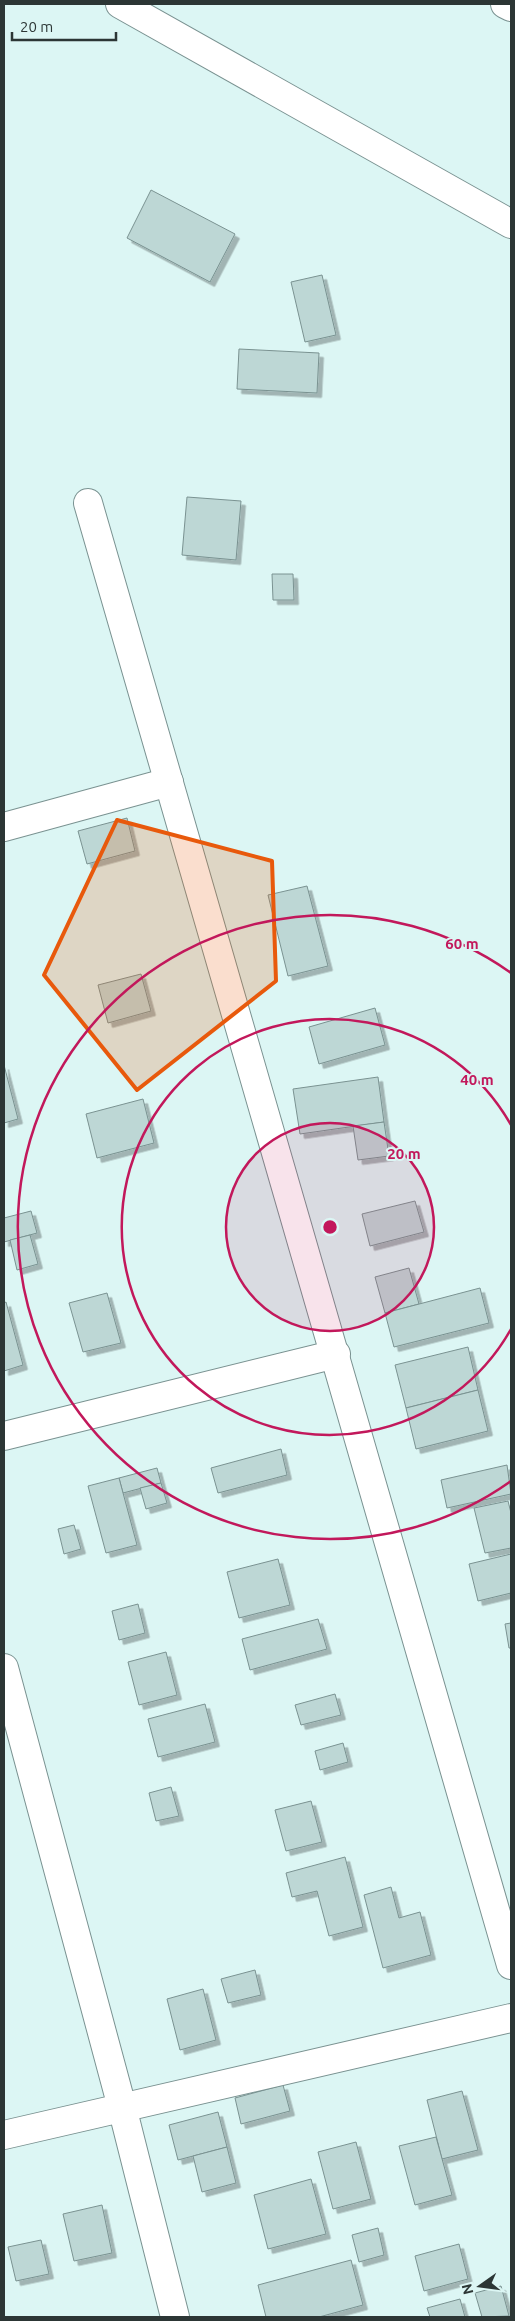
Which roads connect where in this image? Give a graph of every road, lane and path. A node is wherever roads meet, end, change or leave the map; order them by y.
1 (120, 4) edge
2 (505, 4) edge
3 (511, 7) edge
4 (511, 224) edge
5 (88, 504) dead end
6 (169, 782) junction
7 (4, 827) edge
8 (336, 1354) junction
9 (4, 1436) edge
10 (4, 1668) edge
11 (511, 1966) edge
12 (511, 2018) edge
13 (122, 2106) junction
14 (4, 2135) edge
15 (175, 2317) edge

1 - 4 main road
2 - 3 main road
5 - 6 main road
6 - 7 main road
6 - 8 main road
8 - 9 main road
8 - 11 main road
10 - 13 main road
12 - 13 main road
13 - 14 main road
13 - 15 main road

